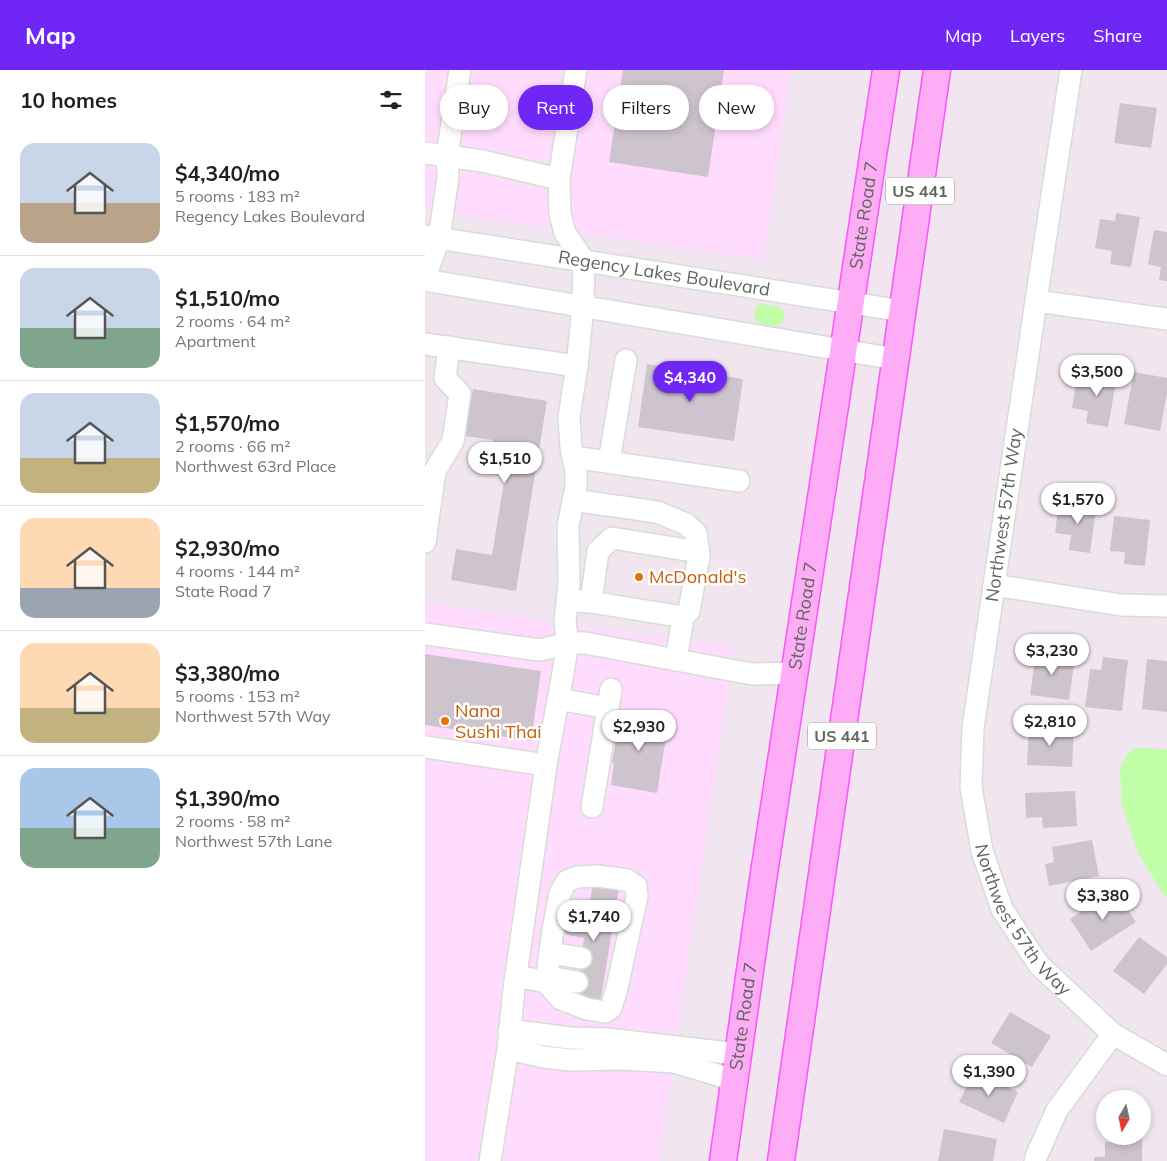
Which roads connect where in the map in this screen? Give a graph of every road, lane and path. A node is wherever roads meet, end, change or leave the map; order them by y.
1 (460, 70) edge
2 (576, 70) edge
3 (886, 70) edge
4 (937, 70) edge
5 (1071, 70) edge
6 (425, 153) edge
7 (447, 156) junction
8 (559, 179) junction
9 (432, 237) edge
10 (584, 261) junction
11 (425, 278) edge
12 (1036, 301) junction
13 (850, 303) junction
14 (583, 307) junction
15 (903, 311) junction
16 (1167, 320) edge
17 (425, 344) edge
18 (449, 347) junction
19 (843, 350) junction
20 (896, 359) junction
21 (626, 360) dead end
22 (577, 366) junction
23 (573, 456) junction
24 (609, 462) junction
25 (739, 481) dead end
26 (573, 500) junction
27 (425, 542) edge
28 (699, 552) junction
29 (994, 585) junction
30 (567, 600) junction
31 (591, 602) junction
32 (1167, 606) edge
33 (683, 618) junction
34 (425, 634) edge
35 (568, 644) junction
36 (676, 660) junction
37 (794, 673) junction
38 (559, 699) junction
39 (425, 747) edge
40 (546, 765) junction
41 (592, 806) dead end
42 (550, 954) junction
43 (581, 958) tunnel mouth
44 (516, 976) junction
45 (547, 980) junction
46 (577, 982) tunnel mouth
47 (610, 994) junction
48 (1113, 1034) junction
49 (509, 1039) junction
50 (607, 1039) junction
51 (738, 1054) junction
52 (1167, 1065) edge
53 (735, 1080) junction
54 (490, 1161) edge
55 (723, 1161) edge
56 (781, 1161) edge
57 (1035, 1161) edge

1 - 7 street
2 - 8 street
3 - 13 main road, State Road 7 / US 441
4 - 15 main road, US 441
5 - 12 street, Northwest 57th Way
6 - 7 street
7 - 8 street
7 - 9 street
8 - 10 street
9 - 10 street, Regency Lakes Boulevard
9 - 11 street
10 - 13 street, Regency Lakes Boulevard
10 - 14 street
11 - 14 street
12 - 16 street
12 - 29 street, Northwest 57th Way
13 - 15 street, Regency Lakes Boulevard
13 - 19 main road, State Road 7 / US 441
14 - 19 street
14 - 22 street
15 - 20 main road, US 441
17 - 18 street
18 - 22 street
18 - 27 street
19 - 20 street
19 - 37 main road, State Road 7 / US 441
20 - 56 main road, US 441
21 - 24 street
22 - 23 street
23 - 24 street
23 - 26 street
24 - 25 street
26 - 28 street
26 - 30 street
28 - 31 street
28 - 33 street
29 - 32 street
29 - 48 street, Northwest 57th Way
30 - 31 street
30 - 35 street
31 - 33 street
33 - 36 street
34 - 35 street
35 - 36 street
35 - 38 street
36 - 37 street
37 - 51 main road, State Road 7 / US 441
38 - 40 street
38 - 41 street
39 - 40 street
40 - 44 street
42 - 43 street
42 - 45 street
42 - 47 street
44 - 45 street
44 - 49 street
45 - 46 street
45 - 47 street
47 - 50 street
48 - 52 street, Northwest 57th Way
48 - 57 street
49 - 50 street
49 - 53 street
49 - 54 street
50 - 51 street
51 - 53 main road, State Road 7 / US 441
53 - 55 main road, State Road 7 / US 441

